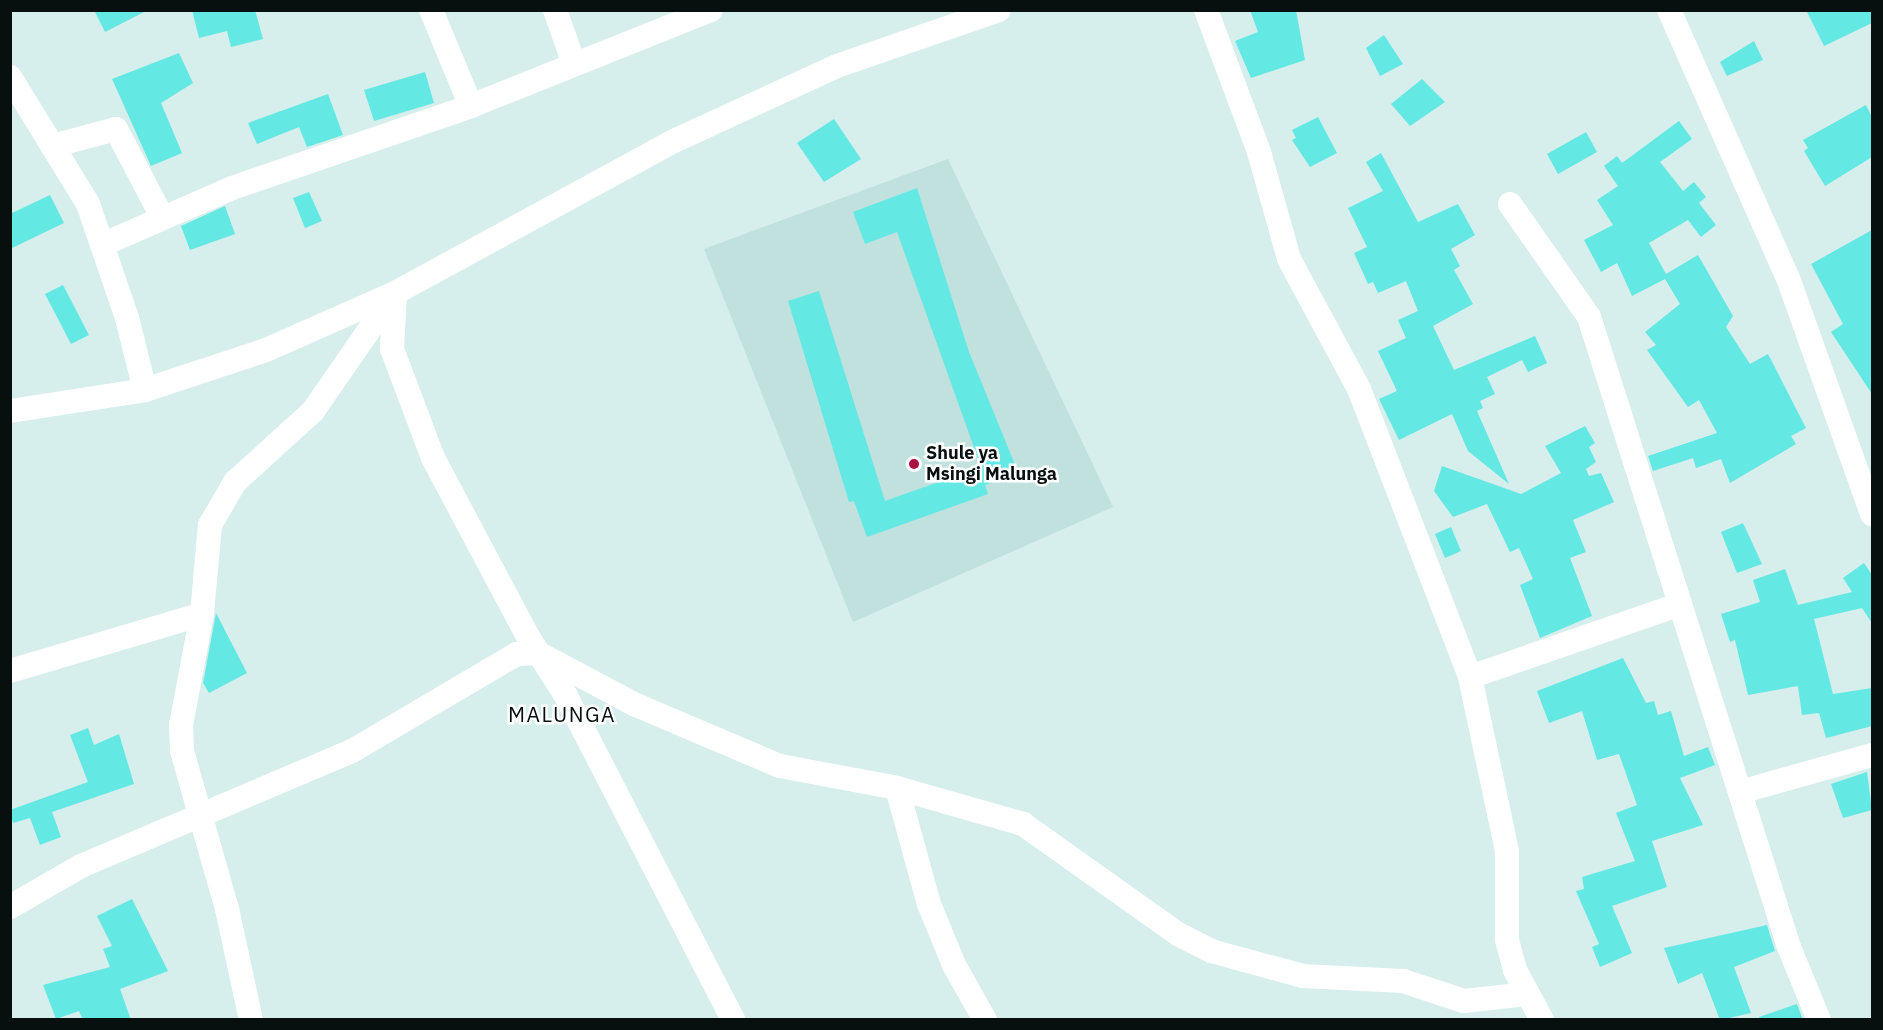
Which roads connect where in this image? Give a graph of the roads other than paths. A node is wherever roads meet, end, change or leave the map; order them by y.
1 (431, 10) edge
2 (555, 10) edge
3 (711, 10) edge
4 (999, 10) edge
5 (1206, 10) edge
6 (1669, 10) edge
7 (967, 15) edge
8 (574, 64) junction
9 (10, 77) edge
10 (471, 106) junction
11 (52, 146) junction
12 (1510, 204) dead end
13 (161, 215) junction
14 (104, 244) junction
15 (395, 292) junction
16 (145, 390) junction
17 (10, 411) edge
18 (1872, 514) edge
19 (1678, 606) junction
20 (202, 614) junction
21 (538, 653) junction
22 (10, 671) edge
23 (1470, 677) junction
24 (1872, 755) edge
25 (897, 788) junction
26 (1740, 792) junction
27 (198, 813) junction
28 (10, 908) edge
29 (1527, 994) junction
30 (1492, 1010) edge
31 (251, 1020) edge
32 (733, 1020) edge
33 (985, 1020) edge
34 (1542, 1020) edge
35 (1819, 1020) edge

1 - 10 street
2 - 8 street
3 - 8 street
4 - 7 street
5 - 23 street
6 - 18 street
7 - 15 street
8 - 10 street
9 - 11 street
10 - 13 street
11 - 13 street
11 - 14 street
12 - 19 street
13 - 14 street
14 - 16 street
15 - 16 street
15 - 20 street
15 - 21 street
16 - 17 street
19 - 23 street
19 - 26 street
20 - 22 street
20 - 27 street
21 - 25 street
21 - 27 street
21 - 32 street
23 - 29 street
24 - 26 street
25 - 30 street
25 - 33 street
26 - 35 street
27 - 28 street
27 - 31 street
29 - 30 street
29 - 34 street

